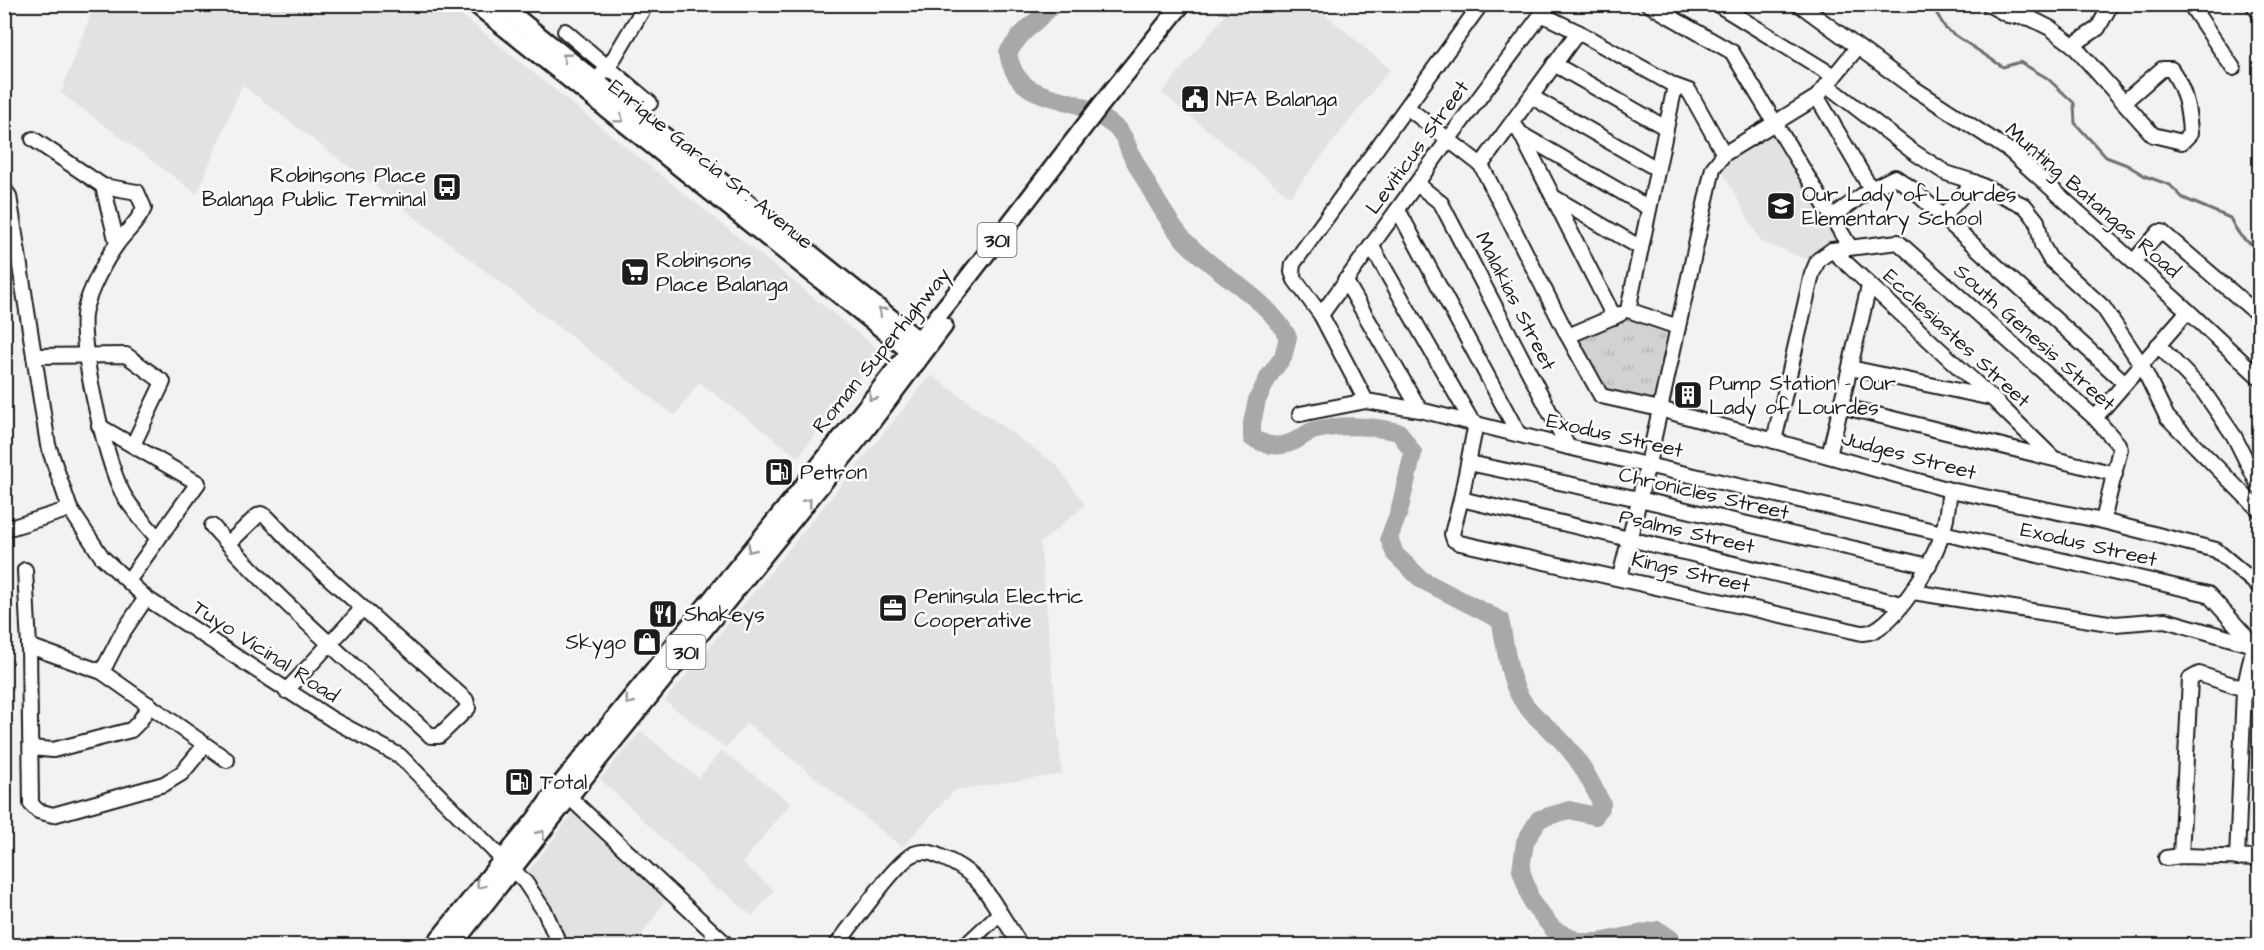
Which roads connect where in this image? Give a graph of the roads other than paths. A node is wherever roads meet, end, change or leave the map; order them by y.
1 (476, 4) edge
2 (500, 4) edge
3 (646, 4) edge
4 (1182, 4) edge
5 (1194, 4) edge
6 (1481, 4) edge
7 (1648, 4) edge
8 (1717, 4) edge
9 (1799, 4) edge
10 (1988, 4) edge
11 (2111, 4) edge
12 (2190, 4) edge
13 (2253, 4) edge
14 (1545, 9) edge
15 (2031, 11) edge
16 (2259, 14) edge
17 (565, 31) dead end
18 (1578, 32) junction
19 (2073, 45) junction
20 (1857, 48) junction
21 (1554, 64) junction
22 (608, 68) junction
23 (2233, 68) dead end
24 (1831, 80) junction
25 (590, 86) junction
26 (1675, 86) junction
27 (1532, 97) junction
28 (1817, 97) junction
29 (650, 102) dead end
30 (2124, 102) junction
31 (1408, 108) junction
32 (1103, 109) junction
33 (1776, 123) junction
34 (1517, 128) junction
35 (1666, 128) junction
36 (33, 139) dead end
37 (1448, 140) junction
38 (1724, 154) junction
39 (1481, 165) junction
40 (1657, 169) junction
41 (1974, 182) junction
42 (1417, 184) junction
43 (103, 186) junction
44 (4, 189) edge
45 (1871, 189) junction
46 (1554, 197) junction
47 (1649, 208) junction
48 (1398, 210) junction
49 (1832, 217) junction
50 (1943, 217) junction
51 (117, 243) junction
52 (1371, 245) junction
53 (1850, 247) junction
54 (1641, 248) junction
55 (1832, 250) junction
56 (2133, 261) junction
57 (1346, 280) junction
58 (1869, 286) junction
59 (1628, 310) junction
60 (2188, 311) junction
61 (1321, 315) junction
62 (1614, 316) junction
63 (2259, 316) edge
64 (1678, 327) junction
65 (1568, 336) junction
66 (2158, 345) junction
67 (918, 349) junction
68 (87, 355) junction
69 (34, 356) junction
70 (2141, 364) junction
71 (1850, 368) junction
72 (2259, 378) edge
73 (2125, 383) junction
74 (1992, 398) junction
75 (1366, 402) junction
76 (1841, 405) junction
77 (1660, 409) junction
78 (1420, 410) junction
79 (1300, 414) dead end
80 (2095, 418) junction
81 (1474, 423) junction
82 (99, 426) junction
83 (1518, 433) junction
84 (1774, 441) junction
85 (133, 445) junction
86 (1568, 447) junction
87 (1829, 456) junction
88 (2053, 458) junction
89 (1469, 463) junction
90 (1648, 464) junction
91 (2115, 474) junction
92 (2259, 488) edge
93 (1950, 490) junction
94 (1461, 499) junction
95 (1639, 499) junction
96 (70, 509) junction
97 (2259, 510) edge
98 (2103, 522) junction
99 (212, 526) dead end
100 (4, 527) edge
101 (1943, 532) junction
102 (158, 539) junction
103 (1630, 539) junction
104 (228, 544) junction
105 (1929, 566) junction
106 (25, 570) dead end
107 (1620, 578) junction
108 (128, 580) junction
109 (2259, 587) edge
110 (1913, 592) junction
111 (147, 598) junction
112 (1902, 604) junction
113 (362, 609) junction
114 (330, 643) junction
115 (29, 646) junction
116 (2257, 646) edge
117 (102, 672) junction
118 (2244, 690) junction
119 (286, 691) junction
120 (2259, 694) edge
121 (150, 705) junction
122 (205, 745) junction
123 (31, 748) junction
124 (227, 760) dead end
125 (569, 797) junction
126 (2181, 856) junction
127 (2166, 858) dead end
128 (2236, 858) junction
129 (2259, 858) edge
130 (507, 864) junction
131 (1000, 913) junction
132 (433, 945) edge
133 (452, 945) edge
134 (560, 945) edge
135 (728, 945) edge
136 (836, 945) edge
137 (965, 945) edge
138 (1021, 945) edge

1 - 25 main road, Enrique Garcia Sr. Avenue
25 -> 2 main road, Enrique Garcia Sr. Avenue
3 - 22 street
4 - 32 main road, Roman Superhighway / 301
5 - 32 main road, Roman Superhighway / 301
6 - 31 street
7 - 33 street
8 - 24 street
9 - 20 street, Munting Batangas Road
10 - 15 street
11 - 19 street
12 - 23 street
13 - 16 street
14 - 18 street
14 - 37 street, Leviticus Street
15 - 19 street
17 - 22 street
18 - 21 street
18 - 26 street
19 - 30 street
20 - 24 street
20 - 56 street, Munting Batangas Road
21 - 27 street
21 - 35 street
22 - 25 street
22 - 29 street
24 - 28 street
24 - 41 street
25 - 67 main road, Enrique Garcia Sr. Avenue
26 - 35 street
26 - 38 street
27 - 34 street
27 - 40 street
28 - 33 street
28 - 45 street
30 - 30 street
31 - 37 street, Judges Street
31 - 61 street
32 - 67 main road, Roman Superhighway / 301
33 - 38 street
33 - 49 street
34 - 39 street
34 - 46 street
34 - 47 street
35 - 40 street
36 - 43 street
37 - 39 street, Judges Street
37 - 42 street, Leviticus Street
38 - 64 street
39 - 65 street, Judges Street
40 - 47 street
41 - 50 street
41 - 70 street
42 - 48 street, Leviticus Street
42 - 86 street, Malakias Street
43 - 51 street
43 - 51 street
44 - 69 street, Tuyo Vicinal Road
45 - 49 street
45 - 50 street
46 - 54 street
46 - 62 street
47 - 54 street
48 - 52 street, Leviticus Street
48 - 83 street
49 - 53 street
50 - 73 street
51 - 68 street
52 - 57 street, Leviticus Street
52 - 81 street
53 - 55 street, South Genesis Street
53 - 80 street, South Genesis Street
54 - 59 street
55 - 58 street, Ecclesiastes Street
55 - 84 street
56 - 60 street, Munting Batangas Road
56 - 63 street
57 - 61 street, Leviticus Street
57 - 78 street
58 - 71 street
58 - 74 street, Ecclesiastes Street
59 - 62 street
59 - 64 street
60 - 66 street
60 - 72 street, Munting Batangas Road
61 - 75 street
62 - 65 street
64 - 77 street
65 - 77 street, Judges Street
66 - 70 street
66 - 92 street
125 -> 67 main road, Roman Superhighway / 301
67 -> 130 main road, Roman Superhighway / 301
68 - 69 street
68 - 82 street
68 - 85 street
69 - 96 street, Tuyo Vicinal Road
70 - 73 street
70 - 97 street
71 - 74 street
71 - 76 street
73 - 80 street
74 - 88 street, Ecclesiastes Street
75 - 78 street, Exodus Street
75 - 79 street, Exodus Street
76 - 87 street
76 - 88 street
77 - 84 street, Judges Street
77 - 90 street
78 - 81 street, Exodus Street
80 - 91 street, South Genesis Street
81 - 83 street, Exodus Street
81 - 89 street, Kings Street
82 - 85 street
82 - 102 street
83 - 86 street, Exodus Street
84 - 87 street, Judges Street
85 - 102 street
86 - 90 street, Exodus Street
87 - 93 street, Judges Street
88 - 91 street
89 - 94 street, Kings Street
89 - 95 street, Chronicles Street
90 - 95 street
90 - 101 street, Exodus Street
91 - 98 street, South Genesis Street
93 - 98 street, Judges Street
93 - 101 street, Kings Street
94 - 103 street, Psalms Street
94 - 107 street, Kings Street
95 - 103 street
95 - 105 street, Chronicles Street
96 - 100 street
96 - 108 street, Tuyo Vicinal Road
98 - 109 street, Judges Street
99 - 104 street
101 - 105 street, Kings Street
101 - 116 street, Exodus Street
102 - 108 street
103 - 107 street
103 - 112 street, Psalms Street
104 - 113 street
104 - 114 street
105 - 110 street, Kings Street
106 - 115 street
107 - 112 street, Kings Street
108 - 111 street, Tuyo Vicinal Road
110 - 112 street, Kings Street
110 - 116 street
111 - 117 street
111 - 119 street, Tuyo Vicinal Road
113 - 114 street
113 - 114 street
114 - 119 street
115 - 117 street
115 - 123 street
116 - 118 street
117 - 121 street
118 - 120 street
118 - 126 street
118 - 128 street
119 - 130 street, Tuyo Vicinal Road
121 - 122 street
121 - 123 street
122 - 123 street
122 - 124 street
130 -> 125 main road, Roman Superhighway / 301
125 - 135 street
126 - 127 street
126 - 128 street
128 - 129 street
130 -> 132 main road, Roman Superhighway / 301
130 - 133 main road, Roman Superhighway / 301
130 - 134 street, Tuyo Vicinal Road
131 - 136 street
131 - 137 street
131 - 138 street

